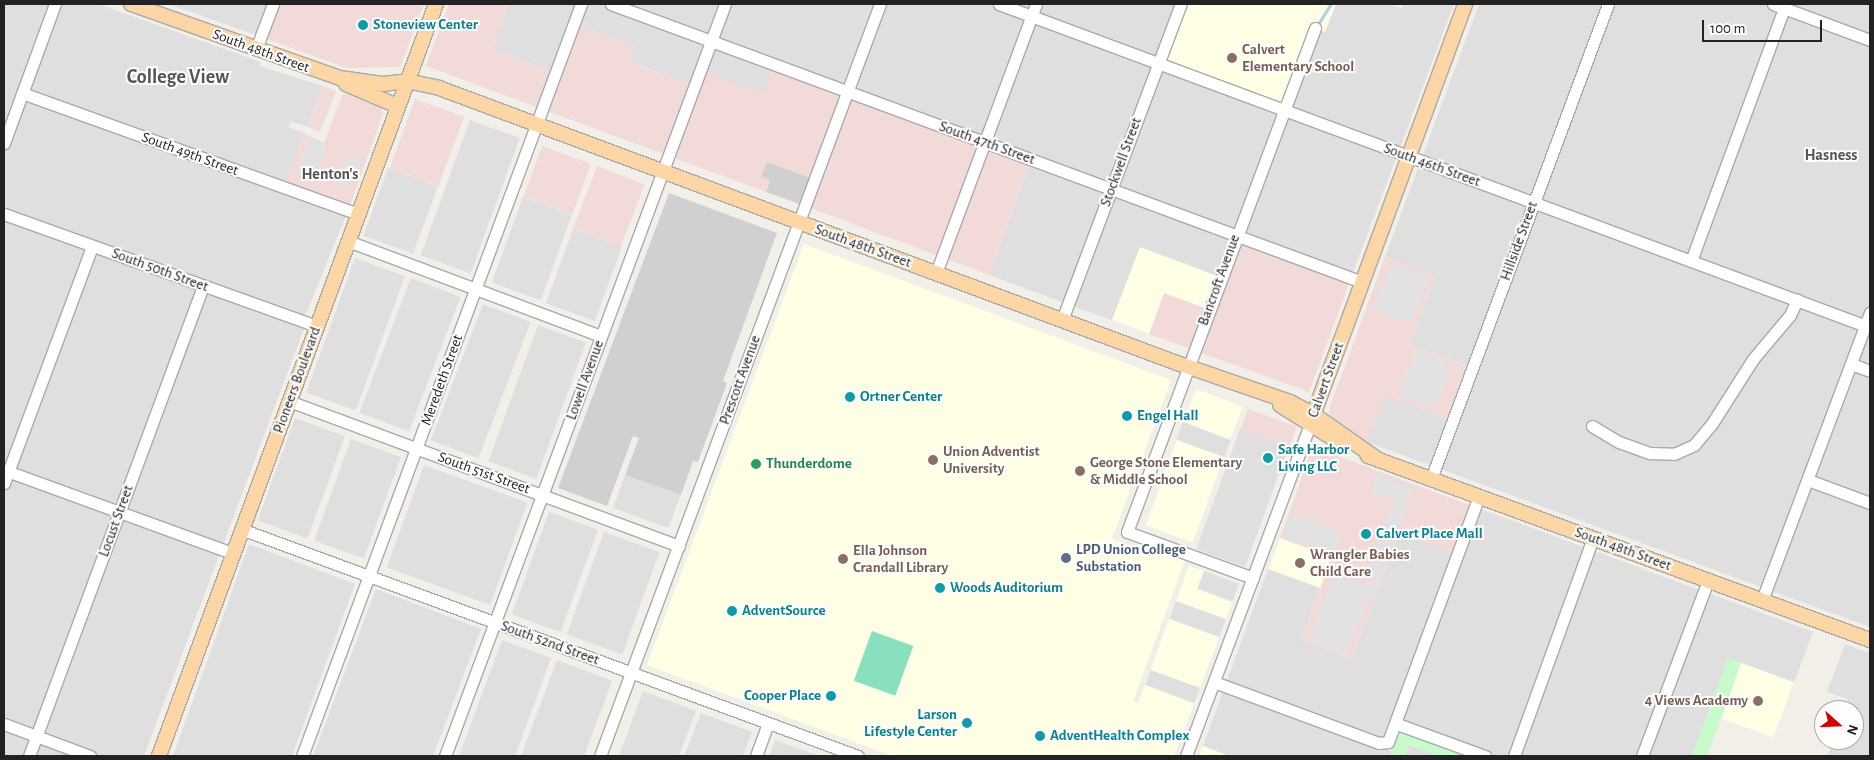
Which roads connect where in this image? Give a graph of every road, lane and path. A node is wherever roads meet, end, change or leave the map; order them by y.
1 (56, 4) edge
2 (131, 4) edge
3 (273, 4) edge
4 (436, 4) edge
5 (581, 4) edge
6 (611, 4) edge
7 (725, 4) edge
8 (880, 4) edge
9 (999, 4) edge
10 (1036, 4) edge
11 (1181, 4) edge
12 (1465, 4) edge
13 (1608, 4) edge
14 (1779, 6) edge
15 (1032, 16) junction
16 (1315, 28) dead end
17 (1870, 40) edge
18 (712, 41) junction
19 (256, 49) junction
20 (1158, 63) junction
21 (340, 78) junction
22 (402, 85) junction
23 (848, 91) junction
24 (22, 93) junction
25 (398, 106) junction
26 (1283, 109) junction
27 (537, 124) junction
28 (985, 142) junction
29 (4, 143) edge
30 (1408, 156) junction
31 (662, 171) junction
32 (1111, 189) junction
33 (1533, 202) junction
34 (4, 214) edge
35 (358, 214) junction
36 (799, 222) junction
37 (1236, 236) junction
38 (348, 241) junction
39 (92, 246) junction
40 (1690, 261) junction
41 (936, 273) junction
42 (1362, 282) junction
43 (203, 286) junction
44 (476, 289) junction
45 (1797, 300) junction
46 (1870, 314) edge
47 (1062, 320) junction
48 (316, 326) junction
49 (1866, 326) junction
50 (601, 336) junction
51 (1852, 364) junction
52 (1187, 367) junction
53 (1870, 371) edge
54 (289, 401) junction
55 (1311, 419) junction
56 (1592, 426) dead end
57 (416, 448) junction
58 (6, 471) edge
59 (1431, 479) junction
60 (1808, 480) junction
61 (4, 483) edge
62 (543, 495) junction
63 (1479, 496) junction
64 (1870, 503) edge
65 (120, 512) junction
66 (241, 529) junction
67 (1593, 538) junction
68 (679, 546) junction
69 (232, 554) junction
70 (369, 576) junction
71 (1253, 578) junction
72 (1708, 580) junction
73 (1762, 600) junction
74 (495, 623) junction
75 (1870, 640) edge
76 (632, 672) junction
77 (1214, 682) junction
78 (768, 723) junction
79 (4, 724) edge
80 (1397, 724) junction
81 (37, 737) junction
82 (29, 756) edge
83 (90, 756) edge
84 (159, 756) edge
85 (302, 756) edge
86 (445, 756) edge
87 (600, 756) edge
88 (756, 756) edge
89 (858, 756) edge
90 (1186, 756) edge
91 (1485, 756) edge
92 (1514, 756) edge
93 (1642, 756) edge

1 - 24 street
2 - 19 main road, South 48th Street
3 - 19 street
4 - 22 main road, Pioneers Boulevard
5 - 27 street, Meredeth Street
6 - 18 street, South 47th Street
7 - 18 street, Lowell Avenue
8 - 23 street, Prescott Avenue
9 - 15 street, South 46th Street
10 - 15 street
11 - 20 street, Stockwell Street
12 - 30 main road, Calvert Street
13 - 33 street, Hillside Street
14 - 17 street
14 - 40 street
15 - 20 street, South 46th Street
15 - 28 street
16 - 26 street, Bancroft Avenue
18 - 23 street, South 47th Street
18 - 31 street, Lowell Avenue
19 - 21 main road, South 48th Street
20 - 26 street, South 46th Street
20 - 32 street, Stockwell Street
21 - 22 main road, South 48th Street
21 - 25 main road
22 - 25 main road, Pioneers Boulevard
22 - 27 main road, South 48th Street
23 - 28 street, South 47th Street
23 - 36 street, Prescott Avenue
24 - 29 street
24 - 35 street, South 49th Street
25 - 35 main road, Pioneers Boulevard
26 - 30 street, South 46th Street
26 - 37 street, Bancroft Avenue
27 - 31 main road, South 48th Street
27 - 44 street, Meredeth Street
28 - 32 street, South 47th Street
28 - 41 street
30 - 33 street, South 46th Street
30 - 42 main road, Calvert Street
31 - 36 main road, South 48th Street
31 - 50 street, Lowell Avenue
32 - 37 street, South 47th Street
32 - 47 street, Stockwell Street
33 - 40 street, South 46th Street
33 - 59 street, Hillside Street
34 - 39 street, South 50th Street
35 - 38 main road, Pioneers Boulevard
36 - 41 main road, South 48th Street
36 - 68 street, Prescott Avenue
37 - 42 street, South 47th Street
37 - 52 street, Bancroft Avenue
38 - 44 street
38 - 48 main road, Pioneers Boulevard
39 - 43 street, South 50th Street
39 - 58 street
40 - 45 street, South 46th Street
41 - 47 main road, South 48th Street
42 - 55 main road, Calvert Street
43 - 48 street, South 50th Street
43 - 65 street, Locust Street
44 - 50 street
44 - 57 street, Meredeth Street
45 - 49 street, South 46th Street
45 - 56 street
46 - 49 street
47 - 52 main road, South 48th Street
48 - 54 main road, Pioneers Boulevard
49 - 51 street
50 - 62 street, Lowell Avenue
51 - 53 street
51 - 60 street
52 - 55 main road, South 48th Street
52 - 71 street, Bancroft Avenue
54 - 57 street, South 51st Street
54 - 66 main road, Pioneers Boulevard
55 - 59 main road, South 48th Street
55 - 71 street, Calvert Street
57 - 62 street, South 51st Street
57 - 70 street, Meredeth Street
58 - 61 street
58 - 65 street
59 - 63 main road, South 48th Street
60 - 64 street
60 - 73 street
62 - 68 street, South 51st Street
62 - 74 street, Lowell Avenue
63 - 67 main road, South 48th Street
63 - 80 street
65 - 69 street
65 - 81 street, Locust Street
66 - 69 main road, Pioneers Boulevard
66 - 70 street, South 52nd Street
67 - 72 main road, South 48th Street
67 - 92 street
68 - 76 street, Prescott Avenue
69 - 84 main road, Pioneers Boulevard
70 - 74 street, South 52nd Street
70 - 85 street, Meredeth Street
71 - 77 street, Calvert Street
72 - 73 main road, South 48th Street
72 - 93 street
73 - 75 main road, South 48th Street
74 - 76 street, South 52nd Street
74 - 86 street, Lowell Avenue
76 - 78 street, South 52nd Street
76 - 87 street, Prescott Avenue
77 - 80 street
77 - 90 street, Calvert Street
78 - 88 street
78 - 89 street, South 52nd Street
79 - 81 street
80 - 91 street
81 - 82 street, Locust Street
81 - 83 street

